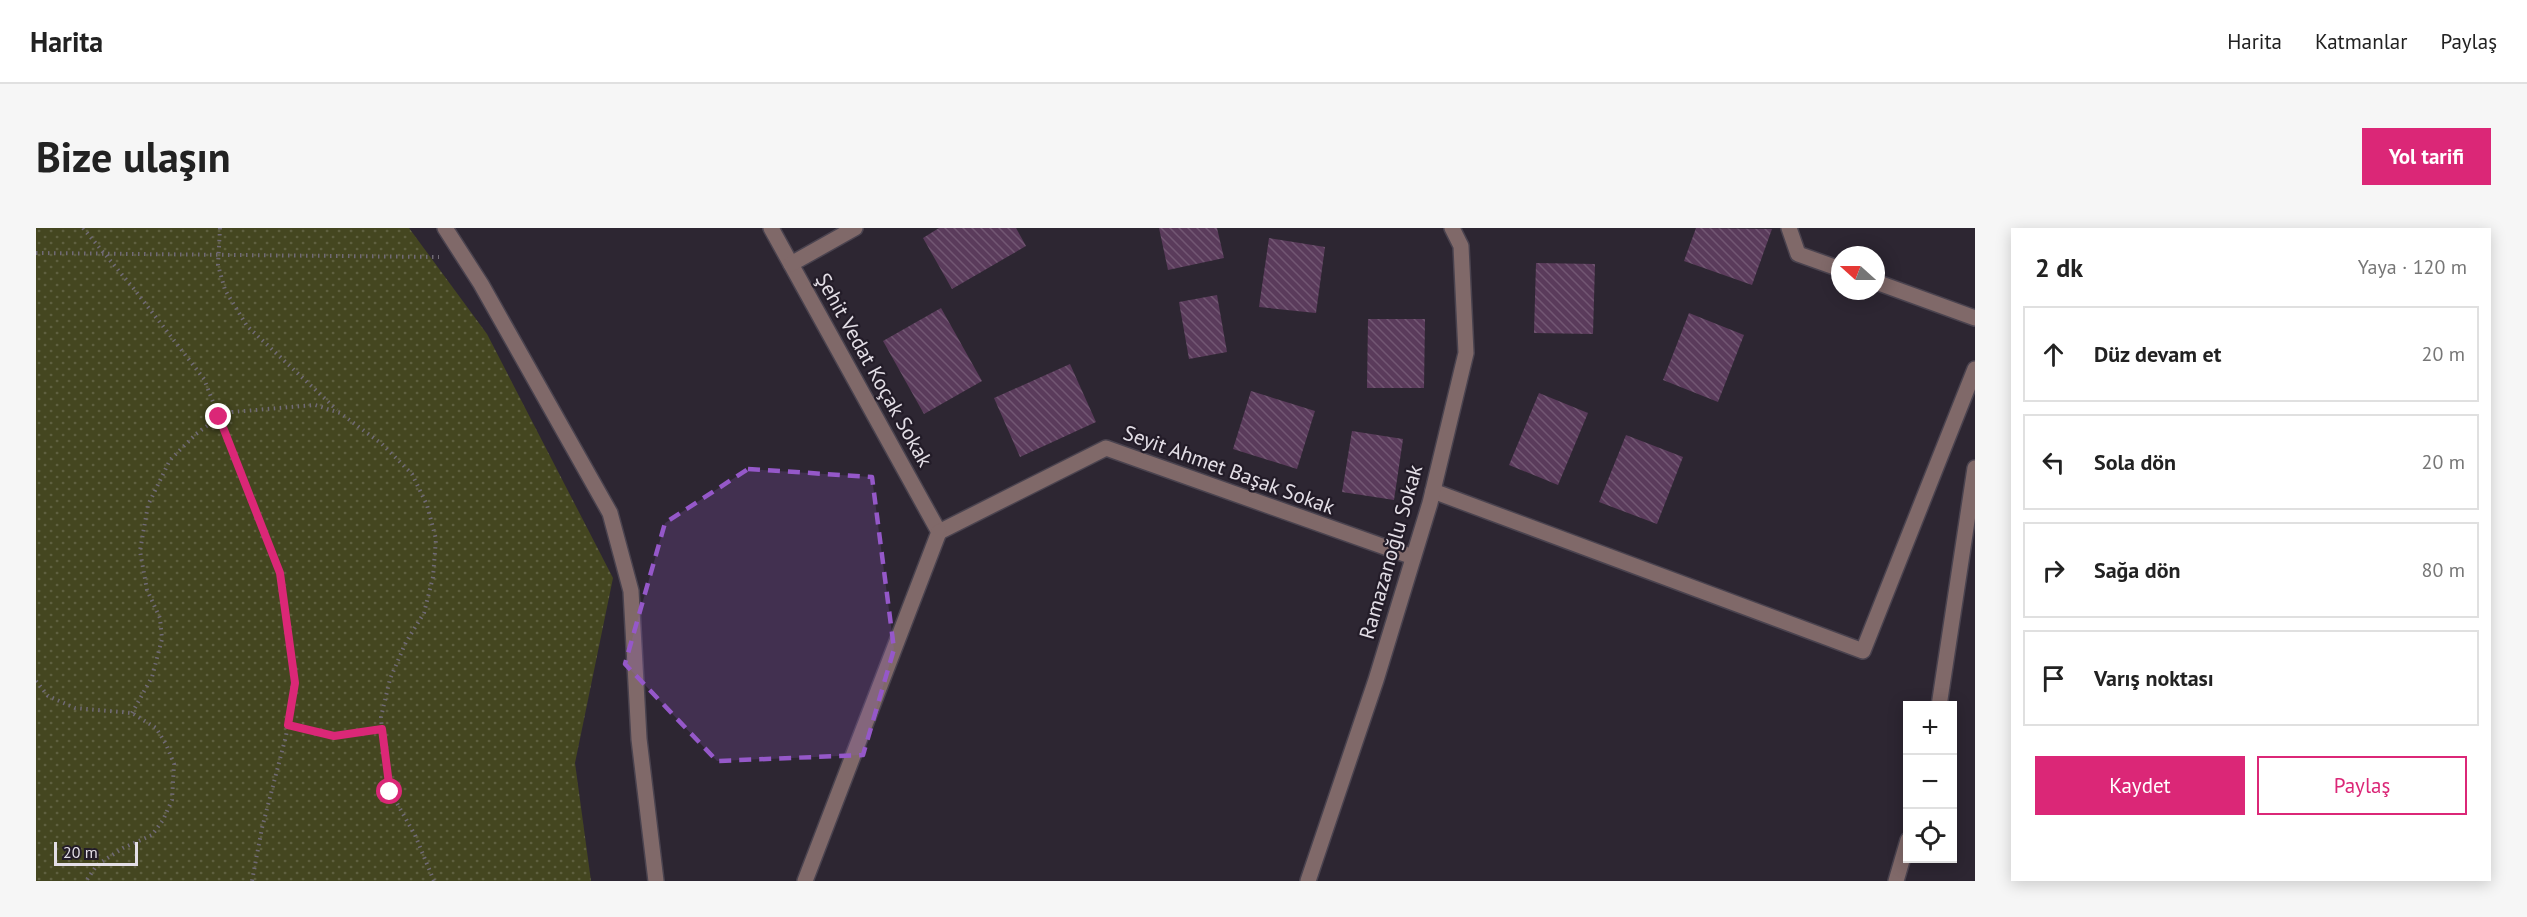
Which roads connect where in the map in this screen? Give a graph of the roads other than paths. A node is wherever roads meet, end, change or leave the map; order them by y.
1 (445, 228) edge
2 (771, 228) edge
3 (855, 228) edge
4 (1452, 228) edge
5 (1789, 228) edge
6 (791, 264) junction
7 (1831, 266) edge
8 (1885, 285) edge
9 (1975, 318) edge
10 (1975, 369) edge
11 (1975, 468) edge
12 (1433, 491) junction
13 (939, 532) junction
14 (1413, 557) junction
15 (1940, 701) edge
16 (1903, 857) edge
17 (656, 881) edge
18 (805, 881) edge
19 (1308, 881) edge
20 (1896, 881) edge

1 - 17 street
2 - 6 street, Şehit Vedat Koçak Sokak
3 - 6 street
4 - 12 street, Ramazanoğlu Sokak
5 - 7 street
6 - 13 street, Şehit Vedat Koçak Sokak
8 - 9 street
10 - 12 street
11 - 15 street
12 - 14 street, Ramazanoğlu Sokak
13 - 14 street, Seyit Ahmet Başak Sokak
13 - 18 street
14 - 19 street, Ramazanoğlu Sokak
16 - 20 street

